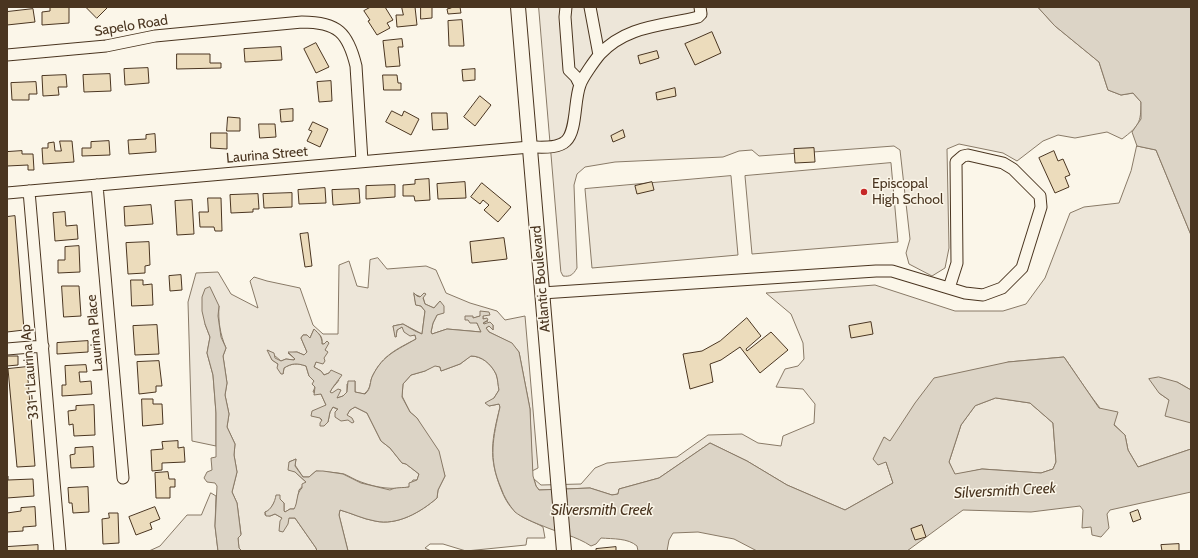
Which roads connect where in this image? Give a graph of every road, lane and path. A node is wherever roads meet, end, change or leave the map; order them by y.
1 (518, 7) edge
2 (566, 7) edge
3 (590, 7) edge
4 (700, 7) edge
5 (7, 55) edge
6 (599, 55) junction
7 (580, 85) junction
8 (530, 147) junction
9 (362, 161) junction
10 (97, 185) junction
11 (29, 191) junction
12 (7, 193) edge
13 (949, 288) junction
14 (542, 293) junction
15 (43, 346) junction
16 (7, 349) edge
17 (123, 478) dead end
18 (564, 548) edge
19 (60, 551) edge

1 - 8 main road, Atlantic Boulevard
2 - 7 street
3 - 6 street
4 - 6 street
5 - 9 street, Sapelo Road
6 - 7 street
7 - 8 street, Laurina Street
8 - 9 street, Laurina Street
8 - 14 main road, Atlantic Boulevard
9 - 10 street, Laurina Street
10 - 11 street, Laurina Street
10 - 17 street, Laurina Place
11 - 12 street, Laurina Street
11 - 15 street, 331-1 Laurina Ap
13 - 13 street
13 - 14 street
14 - 18 main road, Atlantic Boulevard
15 - 16 street
15 - 19 street, 331-1 Laurina Ap

